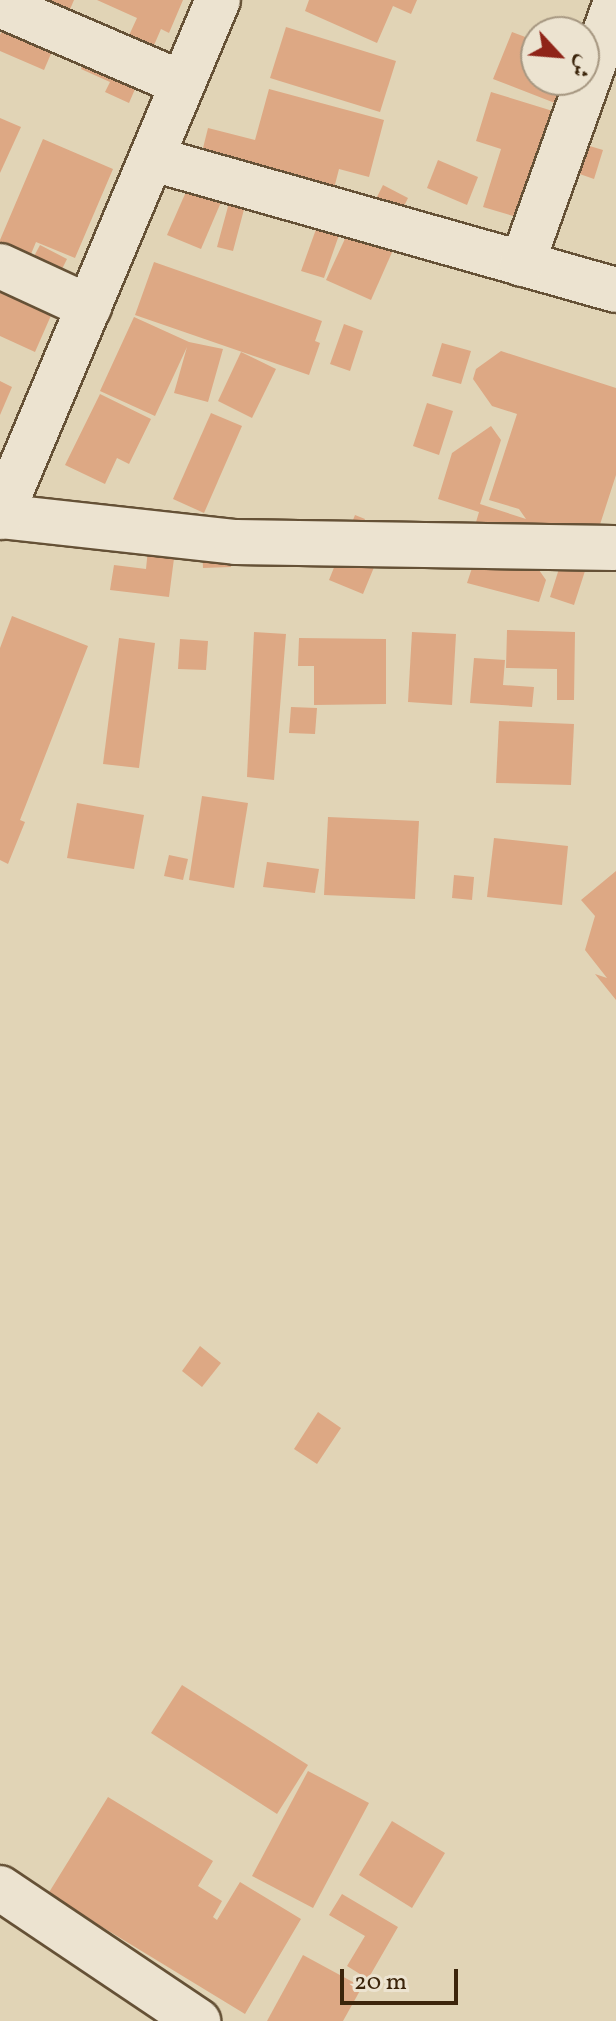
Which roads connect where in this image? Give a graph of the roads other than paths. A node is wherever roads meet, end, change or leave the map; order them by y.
1 (218, 0) edge
2 (616, 2) edge
3 (0, 5) edge
4 (183, 84) junction
5 (153, 159) junction
6 (522, 264) junction
7 (0, 266) edge
8 (616, 290) edge
9 (89, 307) junction
10 (0, 517) edge
11 (614, 548) dead end
12 (0, 1888) edge
13 (198, 2021) edge

1 - 4 street
2 - 6 street
3 - 4 street
4 - 5 street
5 - 6 street
5 - 9 street
6 - 8 street
7 - 9 street
9 - 10 street
10 - 11 street
12 - 13 street

